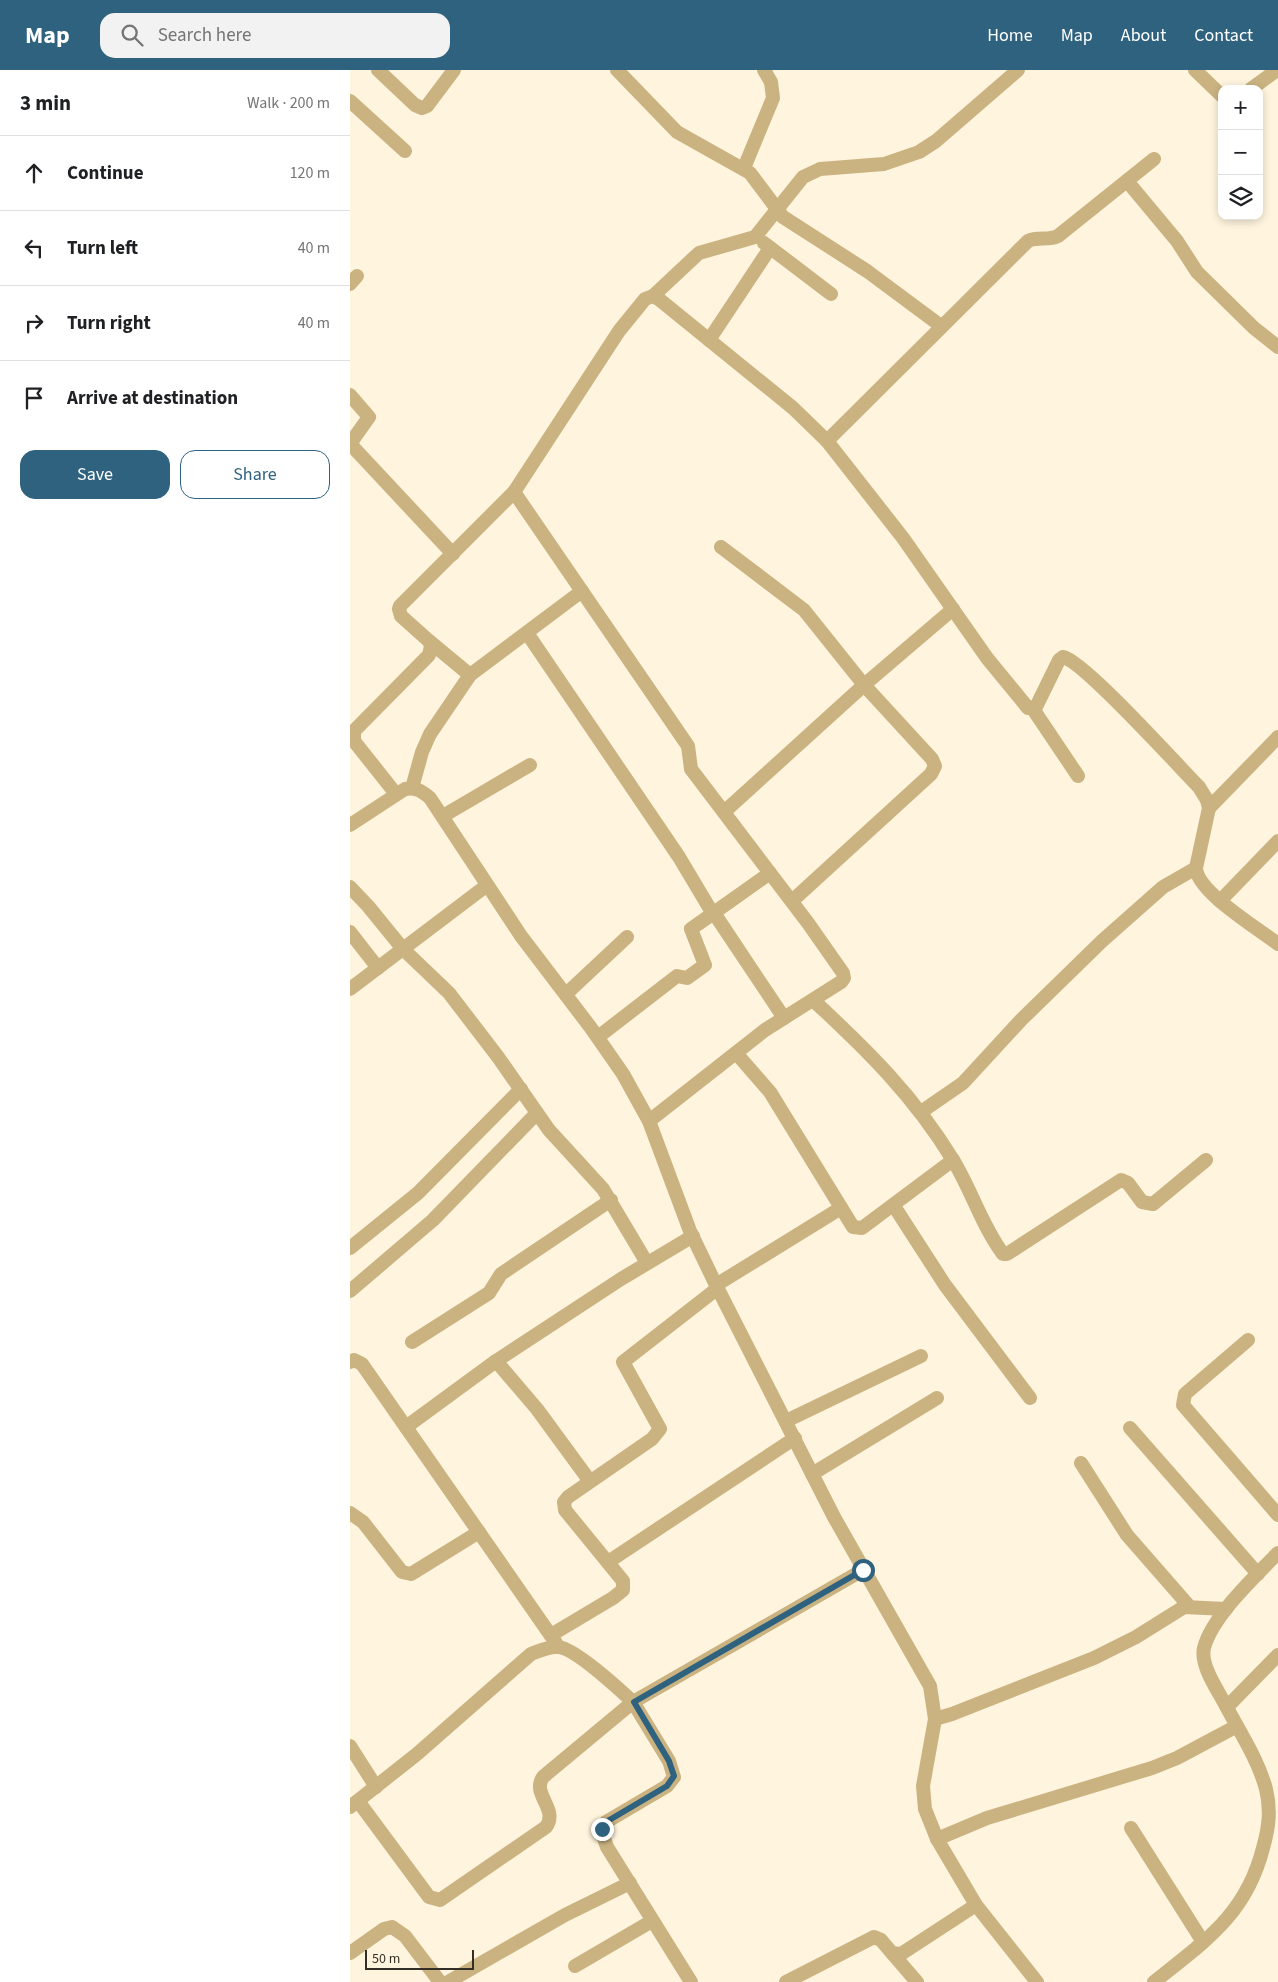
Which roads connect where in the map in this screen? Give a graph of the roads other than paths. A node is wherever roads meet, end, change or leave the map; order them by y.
1 (378, 70) edge
2 (454, 70) edge
3 (617, 70) edge
4 (764, 70) edge
5 (1018, 70) edge
6 (1195, 70) edge
7 (1278, 70) edge
8 (1257, 85) edge
9 (1218, 92) edge
10 (350, 101) edge
11 (405, 151) dead end
12 (1154, 160) dead end
13 (744, 168) junction
14 (1127, 181) junction
15 (776, 210) junction
16 (755, 237) junction
17 (770, 248) junction
18 (831, 294) dead end
19 (653, 296) junction
20 (941, 326) junction
21 (709, 340) junction
22 (1278, 347) edge
23 (350, 395) edge
24 (352, 440) edge
25 (827, 441) junction
26 (514, 492) junction
27 (721, 547) dead end
28 (452, 554) junction
29 (582, 591) junction
30 (953, 609) junction
31 (527, 633) junction
32 (429, 641) junction
33 (470, 675) junction
34 (864, 685) junction
35 (1033, 709) junction
36 (351, 735) edge
37 (1278, 737) edge
38 (530, 765) dead end
39 (1078, 776) dead end
40 (412, 788) junction
41 (396, 794) junction
42 (1209, 808) junction
43 (724, 812) junction
44 (443, 816) junction
45 (350, 825) edge
46 (1278, 841) edge
47 (1196, 868) junction
48 (770, 873) junction
49 (486, 886) junction
50 (350, 887) edge
51 (1220, 900) junction
52 (792, 901) junction
53 (714, 913) junction
54 (350, 932) edge
55 (627, 937) dead end
56 (1278, 944) edge
57 (403, 949) junction
58 (378, 968) junction
59 (350, 989) edge
60 (566, 994) junction
61 (813, 1000) junction
62 (784, 1018) junction
63 (598, 1037) junction
64 (736, 1053) junction
65 (521, 1089) junction
66 (921, 1112) junction
67 (537, 1113) junction
68 (650, 1121) junction
69 (953, 1160) junction
70 (1206, 1160) dead end
71 (611, 1200) junction
72 (894, 1206) junction
73 (841, 1208) junction
74 (693, 1236) junction
75 (350, 1248) edge
76 (648, 1263) junction
77 (717, 1287) junction
78 (350, 1291) edge
79 (1248, 1340) dead end
80 (412, 1342) dead end
81 (920, 1356) dead end
82 (496, 1361) junction
83 (350, 1362) edge
84 (937, 1398) dead end
85 (1030, 1398) dead end
86 (786, 1421) junction
87 (406, 1427) junction
88 (1130, 1428) dead end
89 (795, 1438) junction
90 (1082, 1463) dead end
91 (812, 1474) junction
92 (589, 1480) junction
93 (350, 1513) edge
94 (1278, 1515) edge
95 (478, 1532) junction
96 (1278, 1553) edge
97 (608, 1562) junction
98 (863, 1570) junction
99 (1258, 1574) junction
100 (1189, 1606) junction
101 (1226, 1609) junction
102 (555, 1641) junction
103 (1278, 1655) edge
104 (634, 1702) junction
105 (1227, 1707) junction
106 (935, 1719) junction
107 (1238, 1726) junction
108 (350, 1746) edge
109 (376, 1787) junction
110 (354, 1804) edge
111 (1274, 1818) edge
112 (1131, 1828) dead end
113 (936, 1839) junction
114 (630, 1883) junction
115 (976, 1905) junction
116 (652, 1921) junction
117 (1203, 1942) junction
118 (350, 1953) edge
119 (892, 1953) junction
120 (575, 1966) dead end
121 (440, 1982) edge
122 (448, 1982) edge
123 (691, 1982) edge
124 (786, 1982) edge
125 (917, 1982) edge
126 (1037, 1982) edge
127 (1154, 1982) edge

1 - 2 street
3 - 13 street
4 - 13 street
5 - 15 street
6 - 9 street
7 - 8 street
10 - 11 street
12 - 14 street
13 - 15 street
14 - 20 street
14 - 22 street
15 - 16 street
15 - 20 street
16 - 17 street
16 - 19 street
17 - 18 street
17 - 21 street
19 - 21 street
19 - 26 street
20 - 25 street
21 - 25 street
23 - 24 street
24 - 28 street
25 - 30 street
26 - 28 street
26 - 29 street
27 - 34 street
28 - 32 street
29 - 31 street
29 - 43 street
30 - 34 street
30 - 35 street
31 - 33 street
31 - 53 street
32 - 33 street
32 - 36 street
33 - 40 street
34 - 43 street
34 - 52 street
35 - 39 street
35 - 42 street
36 - 41 street
37 - 42 street
38 - 44 street
40 - 41 street
40 - 44 street
41 - 45 street
42 - 47 street
43 - 48 street
44 - 49 street
46 - 51 street
47 - 51 street
47 - 66 street
48 - 52 street
48 - 53 street
49 - 57 street
49 - 60 street
50 - 57 street
51 - 56 street
52 - 61 street
53 - 62 street
53 - 63 street
54 - 58 street
55 - 60 street
57 - 58 street
57 - 65 street
58 - 59 street
60 - 63 street
61 - 62 street
61 - 66 street
62 - 64 street
63 - 68 street
64 - 68 street
64 - 73 street
65 - 67 street
65 - 75 street
66 - 69 street
67 - 71 street
67 - 78 street
68 - 74 street
69 - 70 street
69 - 72 street
71 - 76 street
71 - 80 street
72 - 73 street
72 - 85 street
73 - 77 street
74 - 76 street
74 - 77 street
76 - 82 street
77 - 86 street
77 - 92 street
79 - 94 street
81 - 86 street
82 - 87 street
82 - 92 street
83 - 87 street
84 - 91 street
86 - 89 street
87 - 95 street
88 - 99 street
89 - 91 street
89 - 97 street
90 - 100 street
91 - 98 street
92 - 97 street
93 - 95 street
95 - 102 street
96 - 99 street
97 - 102 street
98 - 104 street
98 - 106 street
99 - 101 street
100 - 101 street
100 - 106 street
101 - 105 street
102 - 104 street
102 - 109 street
103 - 105 street
104 - 110 street
104 - 114 street
105 - 107 street
106 - 113 street
107 - 111 street
107 - 113 street
108 - 109 street
109 - 110 street
111 - 117 street
112 - 117 street
113 - 115 street
114 - 116 street
114 - 122 street
115 - 119 street
115 - 126 street
116 - 120 street
116 - 123 street
117 - 127 street
118 - 121 street
119 - 124 street
119 - 125 street

